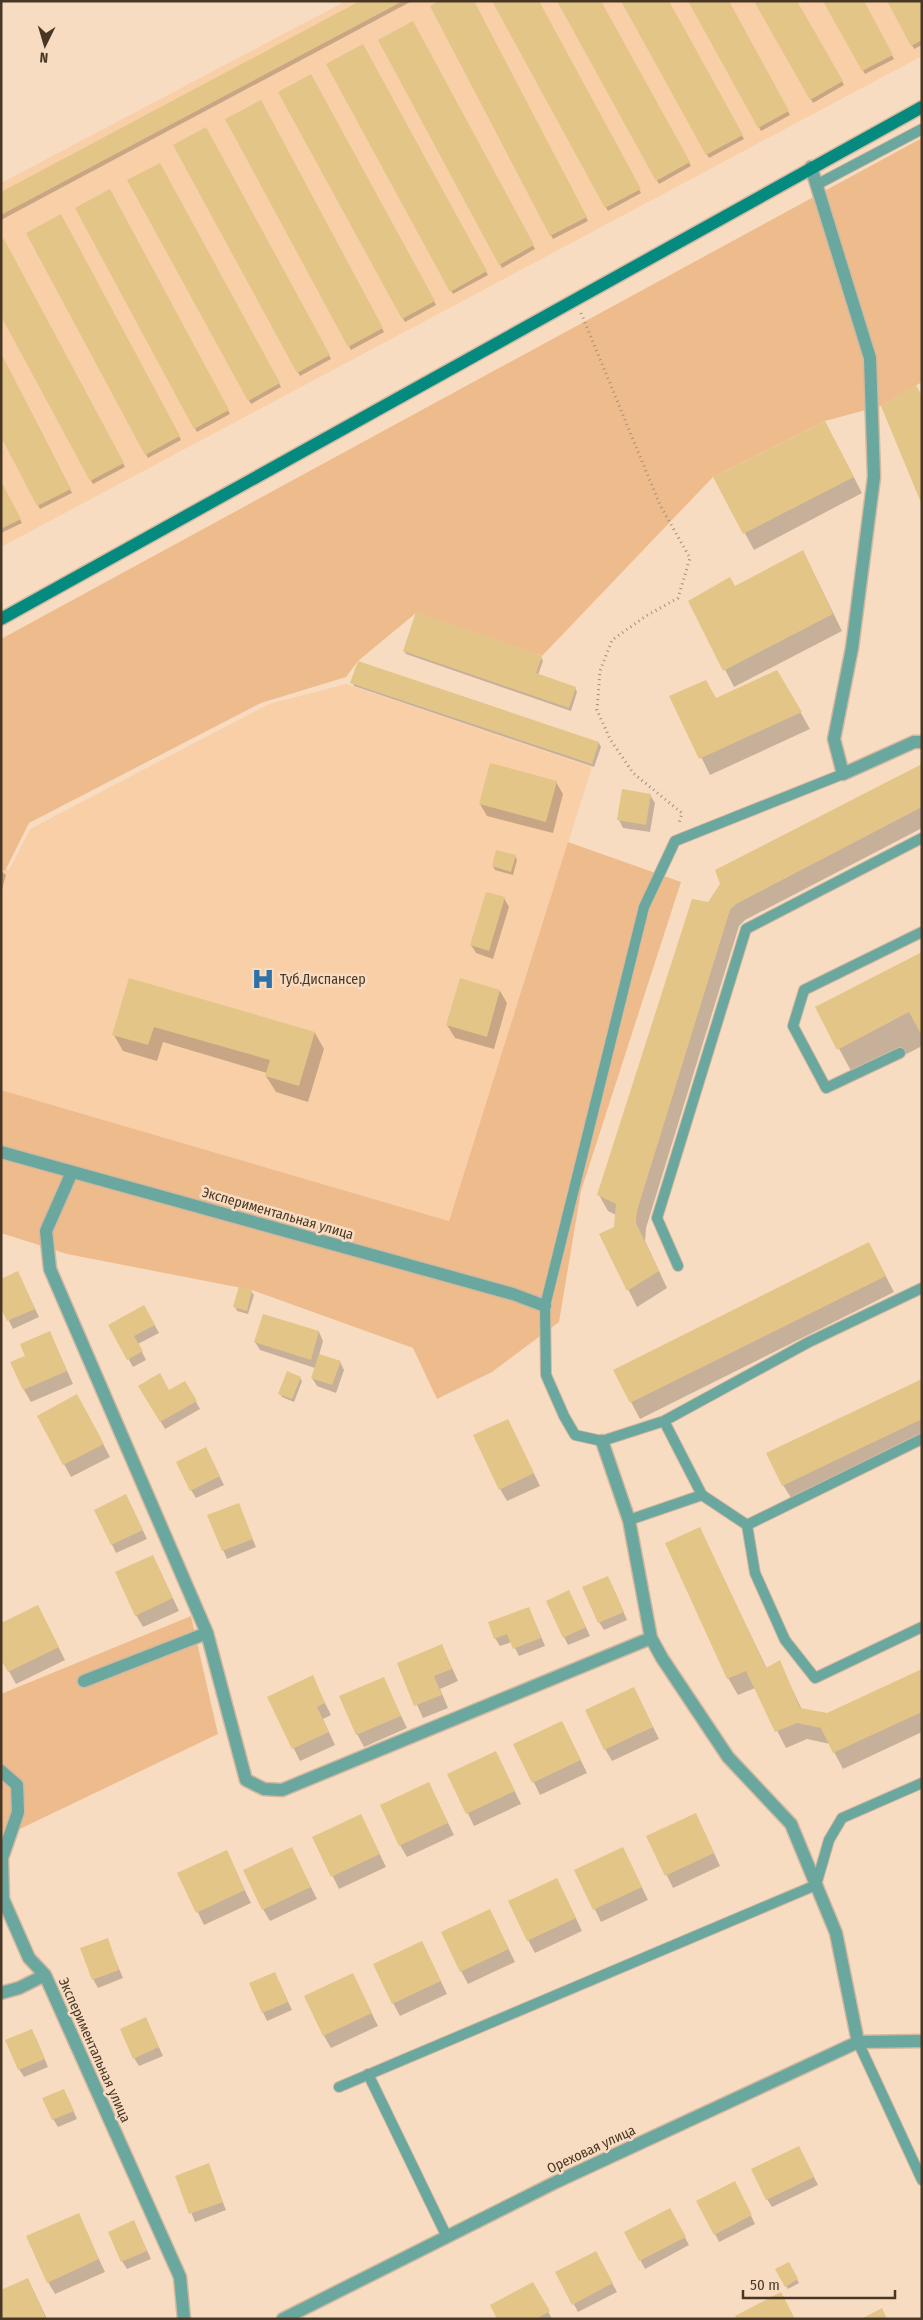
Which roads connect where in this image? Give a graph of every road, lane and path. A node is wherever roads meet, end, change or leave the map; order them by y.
1 (922, 107) edge
2 (922, 129) edge
3 (811, 167) junction
4 (816, 184) junction
5 (575, 299) junction
6 (1, 619) edge
7 (922, 742) edge
8 (843, 774) junction
9 (922, 838) edge
10 (675, 841) junction
11 (922, 932) edge
12 (900, 1053) dead end
13 (1, 1152) edge
14 (72, 1172) junction
15 (678, 1266) dead end
16 (922, 1288) edge
17 (545, 1306) junction
18 (664, 1421) junction
19 (922, 1439) edge
20 (602, 1441) junction
21 (702, 1495) junction
22 (629, 1520) junction
23 (747, 1524) junction
24 (922, 1627) edge
25 (207, 1633) junction
26 (651, 1638) junction
27 (84, 1681) dead end
28 (1, 1771) edge
29 (922, 1783) edge
30 (816, 1885) junction
31 (45, 1975) junction
32 (1, 1993) edge
33 (922, 2041) edge
34 (858, 2042) junction
35 (368, 2074) junction
36 (339, 2087) dead end
37 (922, 2180) edge
38 (446, 2236) junction
39 (184, 2319) edge
40 (283, 2319) edge

1 - 3 main road
2 - 4 lane
3 - 4 street
3 - 5 main road
4 - 8 street
5 - 6 main road
5 - 10 path
7 - 8 street
8 - 10 lane
9 - 15 lane
10 - 17 lane
11 - 12 lane
13 - 14 street, Экспериментальная улица
14 - 17 street, Экспериментальная улица
14 - 25 street
16 - 18 lane
17 - 20 lane
18 - 20 lane
18 - 21 lane
19 - 23 lane
20 - 22 street
21 - 22 lane
21 - 23 lane
22 - 26 street
23 - 24 lane
25 - 26 street
25 - 27 street
26 - 30 street
28 - 31 street, Экспериментальная улица
29 - 30 lane
30 - 34 street
30 - 35 lane
31 - 32 street
31 - 39 street, Экспериментальная улица
33 - 34 street, Ореховая улица
34 - 37 lane
34 - 38 street, Ореховая улица
35 - 36 lane
35 - 38 lane
38 - 40 street, Ореховая улица

